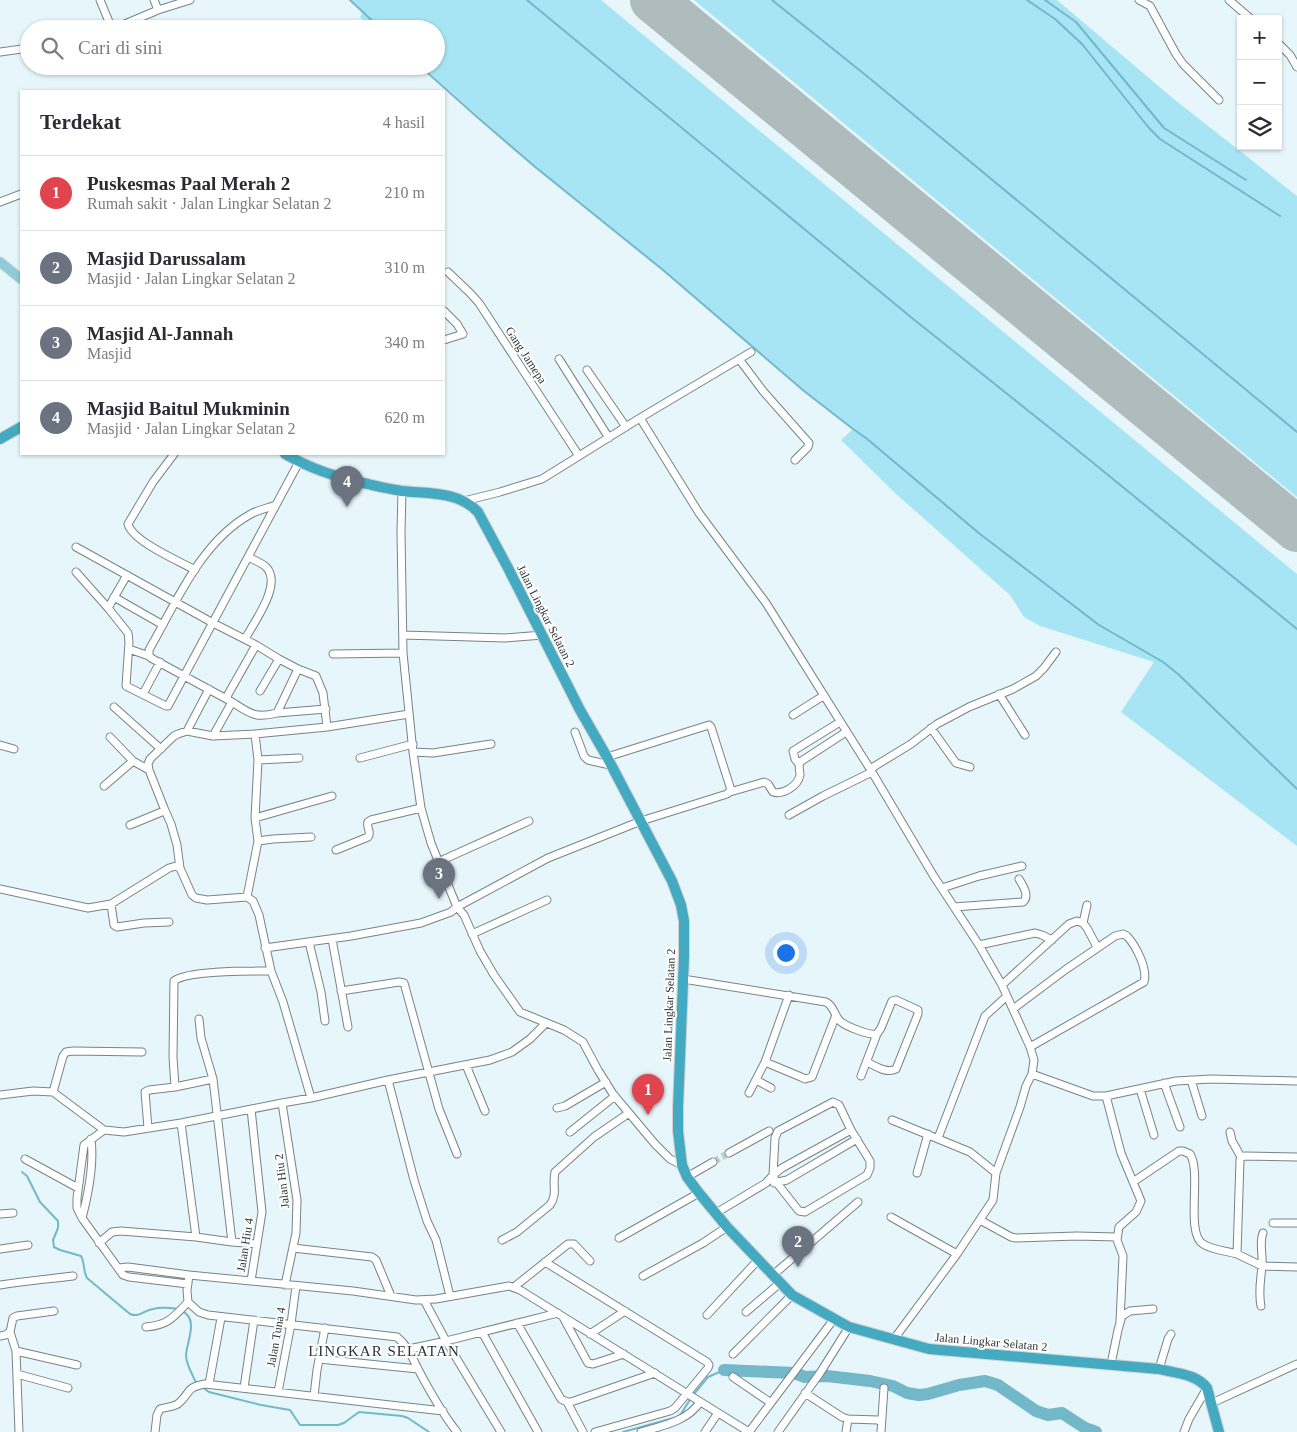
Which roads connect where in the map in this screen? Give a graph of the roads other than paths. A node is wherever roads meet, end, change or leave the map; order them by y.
1 (100, 0) edge
2 (154, 0) edge
3 (190, 0) edge
4 (1139, 0) edge
5 (1229, 0) edge
6 (1152, 3) edge
7 (158, 10) junction
8 (1246, 15) edge
9 (109, 20) edge
10 (134, 20) edge
11 (1282, 47) edge
12 (20, 49) edge
13 (0, 52) edge
14 (1296, 63) edge
15 (1219, 100) dead end
16 (20, 194) edge
17 (0, 202) edge
18 (0, 262) edge
19 (448, 272) dead end
20 (20, 278) edge
21 (445, 315) edge
22 (445, 340) edge
23 (752, 352) dead end
24 (559, 360) dead end
25 (739, 360) junction
26 (587, 370) dead end
27 (640, 418) junction
28 (20, 427) edge
29 (626, 427) junction
30 (609, 438) junction
31 (0, 439) edge
32 (173, 455) edge
33 (287, 455) edge
34 (579, 456) junction
35 (795, 460) dead end
36 (298, 462) junction
37 (402, 491) junction
38 (464, 501) junction
39 (276, 506) junction
40 (76, 547) dead end
41 (248, 557) junction
42 (195, 570) junction
43 (76, 572) dead end
44 (127, 575) junction
45 (114, 597) junction
46 (176, 602) junction
47 (108, 608) junction
48 (213, 623) junction
49 (164, 625) junction
50 (403, 635) junction
51 (543, 635) junction
52 (245, 639) junction
53 (256, 645) junction
54 (128, 649) junction
55 (1056, 652) dead end
56 (403, 653) junction
57 (333, 654) dead end
58 (149, 656) junction
59 (279, 659) junction
60 (160, 662) junction
61 (298, 669) junction
62 (185, 675) junction
63 (209, 689) junction
64 (260, 691) dead end
65 (142, 694) junction
66 (999, 694) junction
67 (823, 696) junction
68 (229, 700) junction
69 (114, 707) dead end
70 (326, 709) junction
71 (277, 713) junction
72 (409, 714) junction
73 (793, 715) dead end
74 (840, 722) junction
75 (327, 727) junction
76 (931, 728) junction
77 (187, 731) junction
78 (575, 732) dead end
79 (846, 732) junction
80 (255, 734) junction
81 (1025, 735) dead end
82 (213, 736) junction
83 (110, 738) dead end
84 (491, 744) dead end
85 (0, 745) edge
86 (413, 748) junction
87 (14, 749) dead end
88 (161, 750) junction
89 (298, 758) dead end
90 (360, 758) dead end
91 (258, 760) junction
92 (133, 761) junction
93 (608, 761) junction
94 (799, 764) junction
95 (970, 767) dead end
96 (149, 770) junction
97 (871, 770) junction
98 (104, 786) dead end
99 (730, 792) junction
100 (332, 796) dead end
101 (164, 808) junction
102 (421, 808) junction
103 (789, 815) dead end
104 (256, 818) junction
105 (529, 821) dead end
106 (641, 821) junction
107 (130, 825) dead end
108 (311, 837) dead end
109 (258, 841) junction
110 (336, 850) dead end
111 (438, 862) junction
112 (1022, 866) dead end
113 (180, 868) junction
114 (1020, 879) dead end
115 (942, 888) junction
116 (0, 889) edge
117 (246, 896) junction
118 (547, 900) dead end
119 (111, 904) junction
120 (1087, 905) dead end
121 (457, 907) junction
122 (954, 907) junction
123 (170, 922) dead end
124 (1083, 924) junction
125 (472, 934) junction
126 (332, 939) junction
127 (1052, 940) junction
128 (309, 942) junction
129 (980, 945) junction
130 (1097, 947) junction
131 (265, 948) junction
132 (271, 970) junction
133 (683, 979) junction
134 (1002, 985) junction
135 (341, 991) junction
136 (789, 995) junction
137 (1007, 996) junction
138 (1013, 1009) junction
139 (836, 1015) junction
140 (199, 1019) dead end
141 (325, 1021) dead end
142 (546, 1023) junction
143 (348, 1028) dead end
144 (877, 1034) junction
145 (1030, 1047) junction
146 (142, 1052) dead end
147 (765, 1062) junction
148 (867, 1062) junction
149 (466, 1065) junction
150 (428, 1072) junction
151 (1032, 1074) junction
152 (861, 1076) dead end
153 (213, 1079) junction
154 (388, 1080) junction
155 (756, 1080) junction
156 (1191, 1080) junction
157 (1297, 1081) edge
158 (606, 1082) junction
159 (1164, 1083) junction
160 (175, 1087) junction
161 (771, 1088) dead end
162 (1140, 1090) junction
163 (53, 1092) junction
164 (749, 1093) dead end
165 (0, 1095) edge
166 (615, 1096) junction
167 (1106, 1096) junction
168 (311, 1098) junction
169 (282, 1103) junction
170 (557, 1108) dead end
171 (251, 1109) junction
172 (485, 1111) dead end
173 (629, 1113) junction
174 (216, 1116) junction
175 (1202, 1116) dead end
176 (892, 1120) dead end
177 (181, 1123) junction
178 (1180, 1127) dead end
179 (148, 1128) junction
180 (104, 1130) junction
181 (851, 1130) junction
182 (769, 1131) dead end
183 (570, 1132) dead end
184 (1230, 1132) dead end
185 (928, 1134) junction
186 (1154, 1135) dead end
187 (938, 1138) junction
188 (91, 1139) junction
189 (857, 1139) junction
190 (729, 1153) tunnel mouth
191 (457, 1154) dead end
192 (1241, 1157) junction
193 (1297, 1157) edge
194 (25, 1159) dead end
195 (713, 1162) tunnel mouth
196 (682, 1165) junction
197 (782, 1168) junction
198 (917, 1173) dead end
199 (996, 1173) junction
200 (687, 1176) junction
201 (775, 1179) junction
202 (787, 1180) junction
203 (1133, 1182) junction
204 (78, 1188) junction
205 (699, 1193) junction
206 (858, 1202) dead end
207 (13, 1213) dead end
208 (716, 1213) junction
209 (0, 1214) edge
210 (890, 1217) dead end
211 (82, 1218) junction
212 (980, 1220) junction
213 (1273, 1223) dead end
214 (1297, 1223) edge
215 (727, 1227) junction
216 (1262, 1233) dead end
217 (1117, 1236) junction
218 (196, 1237) junction
219 (619, 1238) dead end
220 (502, 1240) dead end
221 (232, 1242) junction
222 (100, 1243) junction
223 (257, 1244) junction
224 (28, 1246) dead end
225 (293, 1248) junction
226 (0, 1249) edge
227 (957, 1254) junction
228 (1237, 1254) junction
229 (759, 1259) junction
230 (590, 1260) dead end
231 (545, 1262) junction
232 (1262, 1266) junction
233 (1297, 1267) edge
234 (119, 1268) junction
235 (189, 1275) junction
236 (773, 1275) junction
237 (74, 1276) dead end
238 (643, 1276) dead end
239 (251, 1281) junction
240 (780, 1283) junction
241 (188, 1284) junction
242 (0, 1285) edge
243 (285, 1285) junction
244 (296, 1286) junction
245 (514, 1287) junction
246 (792, 1295) junction
247 (392, 1296) junction
248 (450, 1296) junction
249 (424, 1300) junction
250 (186, 1304) junction
251 (1262, 1306) dead end
252 (1153, 1309) dead end
253 (54, 1311) dead end
254 (625, 1311) junction
255 (746, 1312) dead end
256 (560, 1315) junction
257 (707, 1315) dead end
258 (221, 1318) junction
259 (834, 1318) junction
260 (254, 1320) junction
261 (1120, 1322) junction
262 (517, 1323) junction
263 (291, 1324) junction
264 (146, 1327) dead end
265 (849, 1327) junction
266 (325, 1328) junction
267 (10, 1332) junction
268 (482, 1332) junction
269 (590, 1334) junction
270 (1171, 1334) dead end
271 (0, 1336) edge
272 (894, 1339) junction
273 (446, 1341) junction
274 (409, 1349) junction
275 (16, 1351) junction
276 (624, 1354) junction
277 (733, 1354) dead end
278 (319, 1359) junction
279 (1111, 1364) junction
280 (1297, 1364) edge
281 (78, 1365) dead end
282 (418, 1369) junction
283 (1159, 1369) junction
284 (655, 1373) junction
285 (17, 1374) junction
286 (733, 1377) dead end
287 (207, 1384) junction
288 (68, 1388) dead end
289 (244, 1388) junction
290 (884, 1388) dead end
291 (1206, 1388) junction
292 (278, 1392) junction
293 (805, 1393) junction
294 (689, 1394) junction
295 (314, 1396) junction
296 (699, 1401) junction
297 (567, 1402) junction
298 (771, 1403) junction
299 (1212, 1403) junction
300 (443, 1411) junction
301 (718, 1412) junction
302 (848, 1419) junction
303 (881, 1422) junction
304 (19, 1432) edge
305 (155, 1432) edge
306 (457, 1432) edge
307 (501, 1432) edge
308 (538, 1432) edge
309 (583, 1432) edge
310 (595, 1432) edge
311 (641, 1432) edge
312 (705, 1432) edge
313 (749, 1432) edge
314 (778, 1432) edge
315 (846, 1432) edge
316 (881, 1432) edge
317 (1184, 1432) edge
318 (1219, 1432) edge

1 - 9 street
2 - 7 street
3 - 7 street
4 - 6 street
5 - 8 street
6 - 15 street
7 - 10 street
11 - 14 street
12 - 13 street
16 - 17 street
18 - 20 main road
19 - 34 street, Gang Jamepa
21 - 22 street
23 - 25 street
24 - 30 street
25 - 27 street
25 - 35 street
26 - 29 street
27 - 29 street
27 - 67 street
28 - 31 highway
29 - 30 street
30 - 34 street
32 - 42 street
33 - 36 highway, Jalan Lingkar Selatan 2
34 - 38 street
36 - 37 highway, Jalan Lingkar Selatan 2
36 - 39 street
37 - 38 highway, Jalan Lingkar Selatan 2
37 - 50 street
38 - 51 highway, Jalan Lingkar Selatan 2
39 - 41 street
39 - 42 street
40 - 44 street
41 - 48 street
41 - 52 street
42 - 46 street
43 - 47 street
44 - 45 street
44 - 46 street
45 - 47 street
45 - 49 street
46 - 48 street
46 - 49 street
47 - 54 street
48 - 52 street
48 - 62 street
49 - 58 street
50 - 51 street
50 - 56 street
51 - 93 highway, Jalan Lingkar Selatan 2
52 - 53 street
53 - 59 street
53 - 68 street
54 - 58 street
54 - 65 street
55 - 66 street
56 - 57 street
56 - 72 street
58 - 60 street
59 - 61 street
59 - 64 street
60 - 62 street
60 - 65 street
61 - 70 street
61 - 71 street
62 - 63 street
62 - 65 street
63 - 68 street
63 - 77 street
66 - 76 street
66 - 81 street
67 - 73 street
67 - 74 street
68 - 71 street
68 - 82 street
69 - 88 street
70 - 71 street
70 - 75 street
72 - 75 street
72 - 86 street
74 - 79 street
74 - 94 street
75 - 80 street
76 - 95 street
76 - 97 street
77 - 82 street
77 - 88 street
78 - 93 street
79 - 94 street
79 - 97 street
80 - 82 street
80 - 91 street
83 - 92 street
84 - 86 street
85 - 87 street
86 - 90 street
86 - 102 street
88 - 96 street
89 - 91 street
91 - 104 street
92 - 96 street
92 - 98 street
93 - 99 street
93 - 106 highway, Jalan Lingkar Selatan 2
94 - 99 street
96 - 101 street
97 - 103 street
97 - 115 street
99 - 106 street
100 - 104 street
101 - 107 street
101 - 113 street
102 - 110 street
102 - 111 street
104 - 109 street
105 - 111 street
106 - 121 street
106 - 133 highway, Jalan Lingkar Selatan 2
108 - 109 street
109 - 117 street
111 - 121 street
112 - 115 street
113 - 117 street
113 - 119 street
114 - 122 street
115 - 122 street
116 - 119 street
117 - 131 street
118 - 125 street
119 - 123 street
120 - 124 street
121 - 125 street
121 - 126 street
122 - 129 street
124 - 127 street
124 - 130 street
125 - 142 street
126 - 128 street
126 - 135 street
127 - 129 street
127 - 134 street
128 - 131 street
128 - 141 street
129 - 134 street
130 - 138 street
130 - 145 street
131 - 132 street
132 - 160 street
132 - 168 street
133 - 136 street
133 - 196 highway, Jalan Lingkar Selatan 2
134 - 137 street
135 - 143 street
135 - 150 street
136 - 139 street
136 - 147 street
137 - 138 street
137 - 187 street
138 - 145 street
139 - 144 street
139 - 147 street
140 - 153 street
142 - 149 street
142 - 158 street
144 - 148 street
144 - 148 street
145 - 151 street
146 - 163 street
147 - 155 street
148 - 152 street
149 - 150 street
149 - 172 street
150 - 154 street
150 - 191 street
151 - 167 street
151 - 199 street
153 - 160 street
153 - 174 street
154 - 168 street
154 - 248 street
155 - 161 street
155 - 164 street
156 - 157 street
156 - 159 street
156 - 175 street
158 - 166 street
158 - 170 street
159 - 162 street
159 - 178 street
160 - 179 street
162 - 167 street
162 - 186 street
163 - 165 street
163 - 180 street
166 - 173 street
166 - 183 street
167 - 203 street
168 - 169 street
169 - 171 street
169 - 225 street, Jalan Hiu 2
171 - 174 street
171 - 223 street, Jalan Hiu 4
173 - 196 street
173 - 220 street
174 - 177 street
174 - 221 street
176 - 185 street
177 - 179 street
177 - 218 street
179 - 180 street
180 - 188 street
181 - 189 street
181 - 197 street
181 - 201 street
182 - 190 street
184 - 192 street
185 - 187 street
185 - 198 street
187 - 199 street
188 - 204 street
188 - 211 street
189 - 201 street
189 - 202 street
192 - 193 street
192 - 228 street
194 - 204 street
195 - 200 street
196 - 200 highway, Jalan Lingkar Selatan 2
197 - 201 street
197 - 202 street
199 - 212 street
200 - 205 highway, Jalan Lingkar Selatan 2
201 - 202 street
201 - 208 street
203 - 217 street
203 - 228 street
204 - 211 street
205 - 208 highway, Jalan Lingkar Selatan 2
205 - 219 street
206 - 236 street
207 - 209 street
208 - 215 highway, Jalan Lingkar Selatan 2
210 - 227 street
211 - 222 street
212 - 217 street
212 - 227 street
213 - 214 street
215 - 229 highway, Jalan Lingkar Selatan 2
215 - 238 street
216 - 232 street
217 - 261 street
218 - 221 street
218 - 222 street
221 - 223 street
222 - 234 street
223 - 239 street, Jalan Hiu 4
224 - 226 street
225 - 243 street, Jalan Hiu 2
225 - 247 street
227 - 272 street
228 - 232 street
229 - 236 highway, Jalan Lingkar Selatan 2
229 - 257 street
230 - 231 street
231 - 245 street
231 - 254 street
232 - 233 street
232 - 251 street
234 - 235 street
234 - 241 street
235 - 239 street
235 - 241 street
236 - 240 highway, Jalan Lingkar Selatan 2
237 - 242 street
239 - 243 street
240 - 246 highway, Jalan Lingkar Selatan 2
240 - 255 street
241 - 250 street
243 - 244 street
244 - 247 street
244 - 263 street, Jalan Tuna 4
245 - 248 street
245 - 256 street
246 - 259 highway, Jalan Lingkar Selatan 2
246 - 277 street
247 - 249 street
248 - 249 street
249 - 273 street
250 - 258 street
250 - 264 street
252 - 261 street
253 - 267 street
254 - 269 street
254 - 294 street
256 - 262 street
256 - 269 street
256 - 276 street
258 - 260 street
258 - 287 street
259 - 265 highway, Jalan Lingkar Selatan 2
259 - 298 street
260 - 263 street
260 - 289 street
261 - 279 street
262 - 268 street
262 - 297 street
263 - 266 street
263 - 292 street, Jalan Tuna 4
265 - 272 highway, Jalan Lingkar Selatan 2
265 - 293 street
266 - 274 street
266 - 278 street
267 - 271 street
267 - 275 street
268 - 273 street
268 - 308 street
269 - 276 street
270 - 283 street
272 - 279 highway, Jalan Lingkar Selatan 2
273 - 274 street
273 - 307 street
274 - 282 street
275 - 281 street
275 - 285 street
276 - 284 street
278 - 282 street
278 - 295 street
279 - 283 highway, Jalan Lingkar Selatan 2
280 - 299 street
282 - 300 street
283 - 291 highway, Jalan Lingkar Selatan 2
284 - 294 street
284 - 297 street
285 - 288 street
285 - 304 street
286 - 298 street
287 - 289 street
287 - 305 street
289 - 292 street
290 - 303 street
291 - 299 highway
291 - 317 street
292 - 295 street
293 - 302 street
293 - 314 street
294 - 296 street
294 - 310 street
295 - 300 street
296 - 301 street
296 - 311 street
297 - 309 street
298 - 313 street
299 - 318 highway
300 - 306 street
301 - 312 street
301 - 313 street
302 - 303 street
302 - 315 street
303 - 316 street

